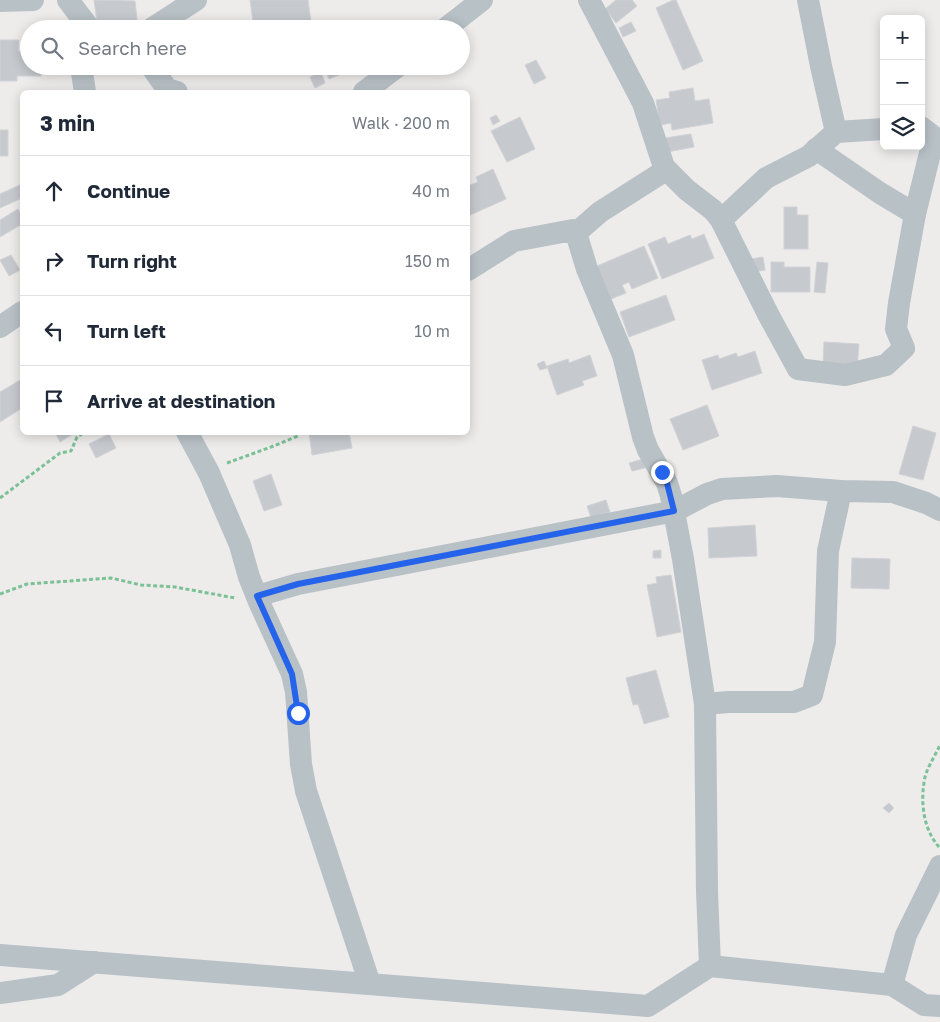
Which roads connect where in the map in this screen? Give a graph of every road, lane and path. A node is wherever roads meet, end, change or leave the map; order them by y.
1 (32, 0) edge
2 (67, 0) edge
3 (196, 0) edge
4 (482, 0) edge
5 (589, 0) edge
6 (808, 0) edge
7 (0, 1) edge
8 (71, 20) edge
9 (83, 20) edge
10 (165, 20) edge
11 (456, 20) edge
12 (157, 75) edge
13 (386, 75) edge
14 (170, 90) edge
15 (367, 90) edge
16 (880, 128) edge
17 (925, 131) edge
18 (836, 132) junction
19 (816, 149) junction
20 (666, 170) junction
21 (916, 214) junction
22 (721, 220) junction
23 (576, 233) junction
24 (470, 269) edge
25 (20, 313) edge
26 (0, 327) edge
27 (80, 435) edge
28 (189, 435) edge
29 (298, 436) dead end
30 (209, 473) junction
31 (841, 491) junction
32 (0, 498) edge
33 (940, 510) edge
34 (674, 511) junction
35 (0, 594) edge
36 (257, 596) junction
37 (705, 704) junction
38 (940, 745) edge
39 (940, 848) edge
40 (940, 866) edge
41 (0, 955) edge
42 (94, 962) junction
43 (710, 966) junction
44 (370, 984) junction
45 (892, 985) junction
46 (0, 993) edge
47 (940, 1006) edge

1 - 7 street
2 - 8 street
2 - 9 street
3 - 10 street
4 - 11 street
5 - 20 street
6 - 18 street
12 - 14 street
13 - 15 street
16 - 18 street
17 - 21 street
18 - 19 street
19 - 21 street
19 - 22 street
20 - 22 street
20 - 23 street
21 - 22 street
23 - 24 street
23 - 34 street
25 - 26 street
27 - 32 path
28 - 30 street
29 - 30 path
30 - 36 street
31 - 33 street
31 - 34 street
31 - 37 street
34 - 36 street
34 - 37 street
35 - 36 path
36 - 44 street
37 - 43 street
38 - 39 path
40 - 45 street
41 - 42 street
42 - 44 street
42 - 46 street
43 - 44 street
43 - 45 street
45 - 47 street

